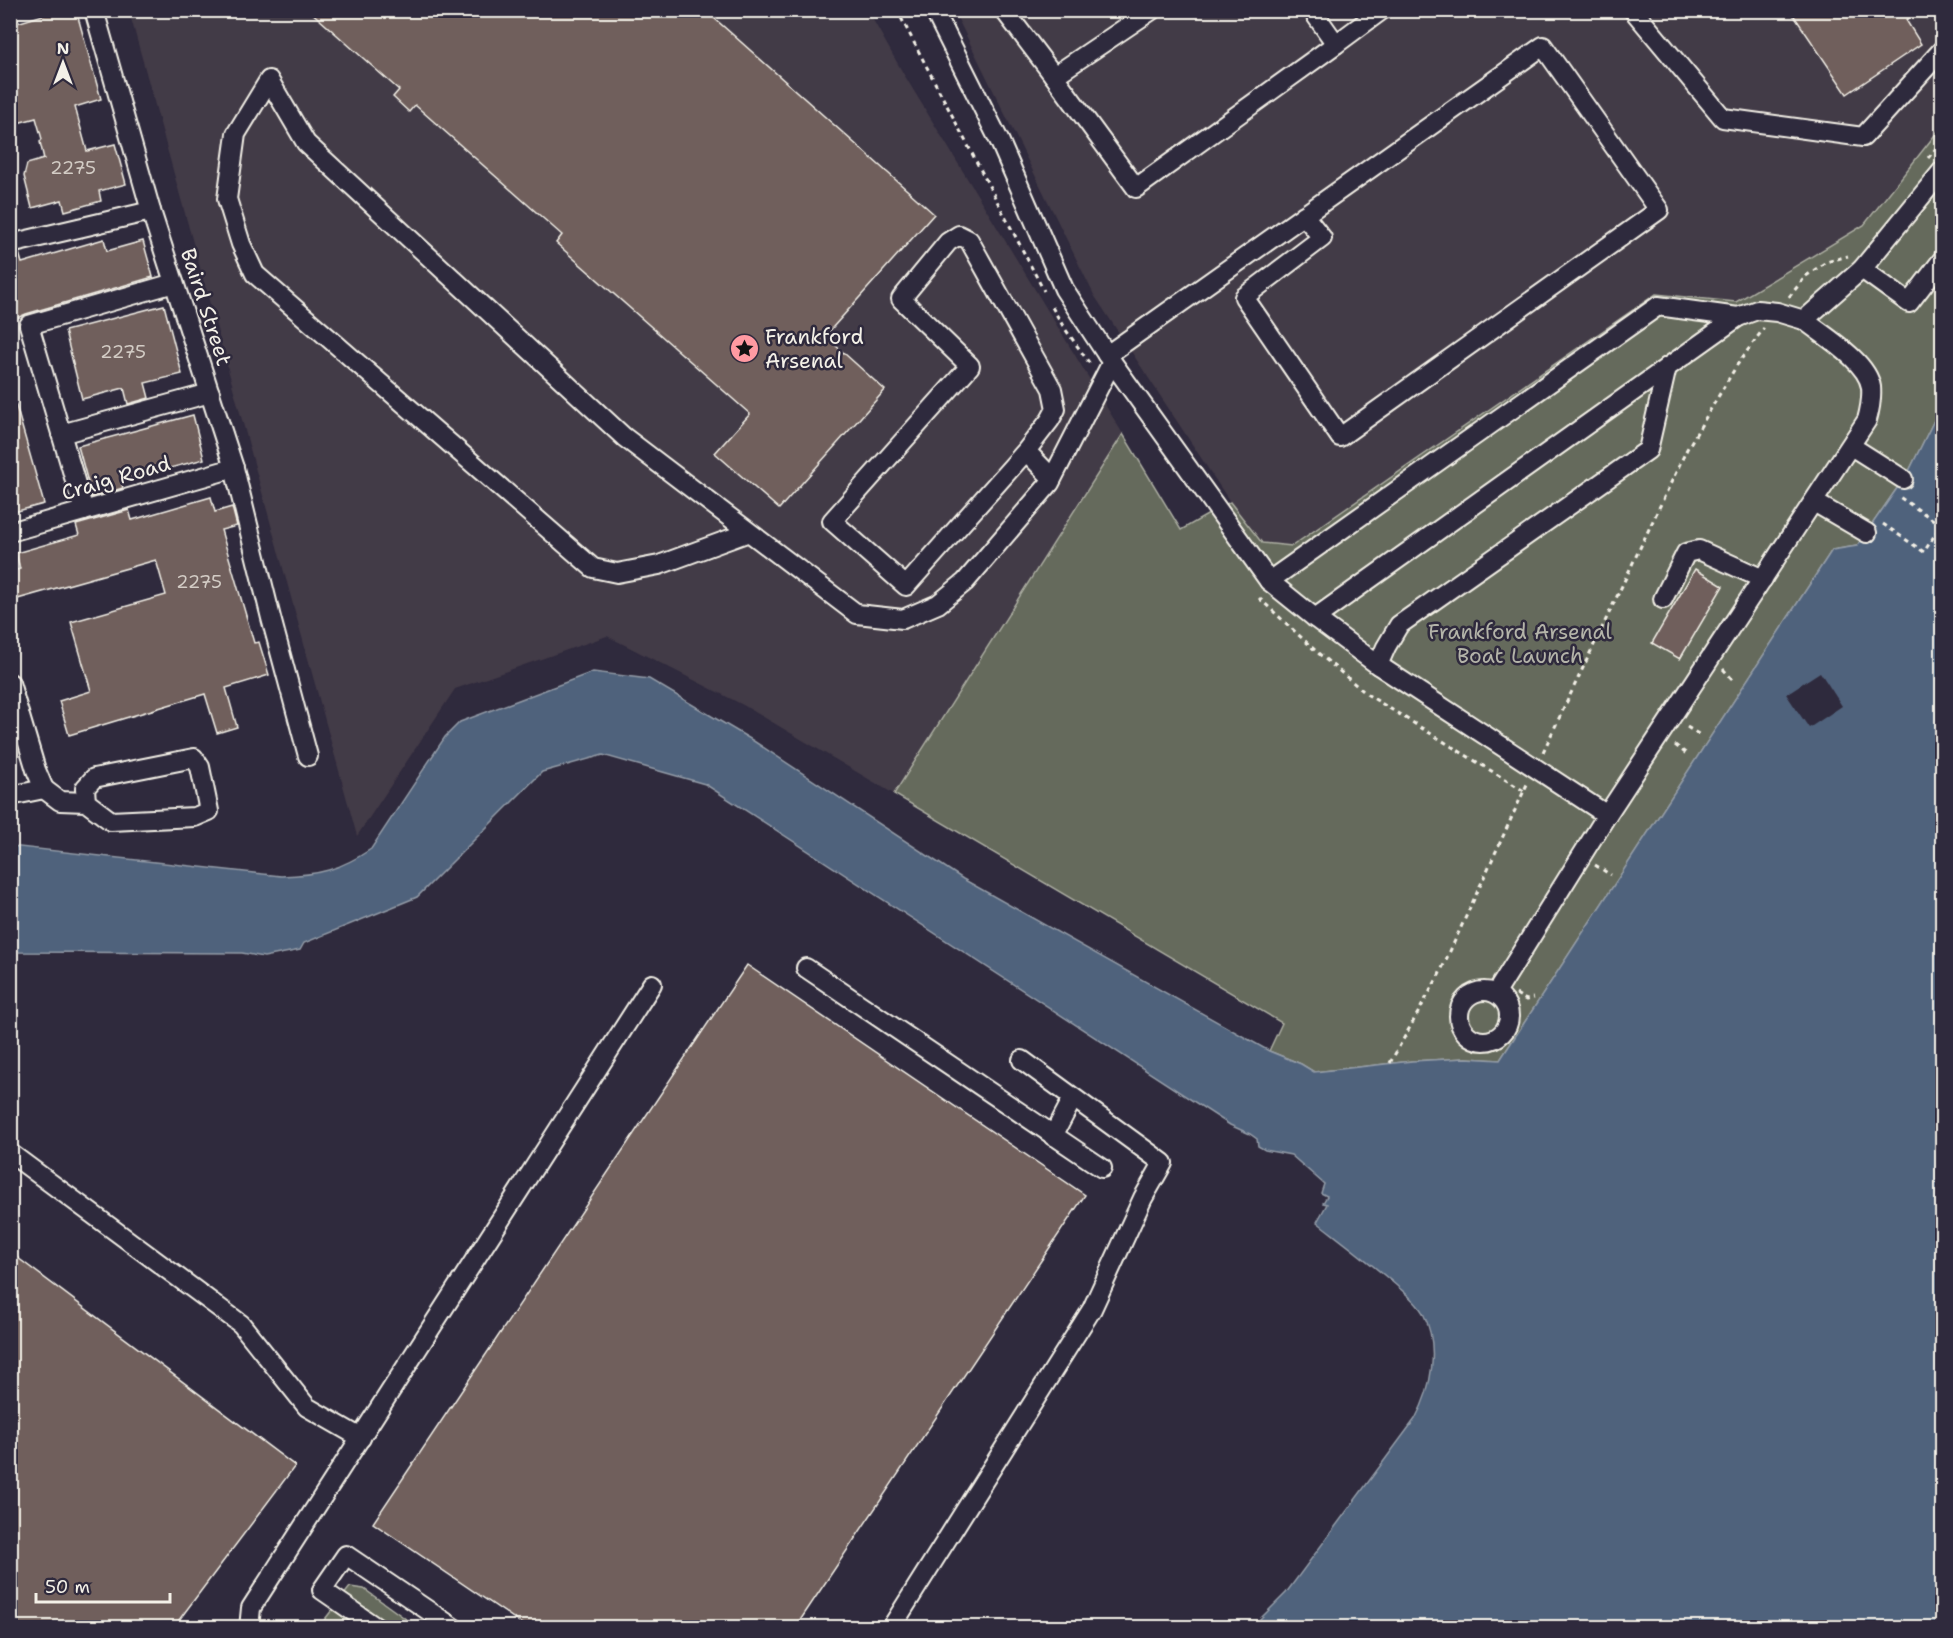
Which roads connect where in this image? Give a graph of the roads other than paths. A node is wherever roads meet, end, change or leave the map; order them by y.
1 (94, 10) edge
2 (934, 10) edge
3 (1004, 10) edge
4 (1152, 10) edge
5 (1312, 10) edge
6 (1382, 10) edge
7 (1633, 10) edge
8 (1336, 44) junction
9 (1942, 50) edge
10 (1054, 76) junction
11 (1942, 171) edge
12 (151, 211) junction
13 (1304, 215) junction
14 (10, 244) edge
15 (1942, 260) edge
16 (1862, 269) junction
17 (174, 283) junction
18 (1738, 317) junction
19 (1804, 320) junction
20 (1109, 359) junction
21 (1667, 367) junction
22 (210, 393) junction
23 (61, 434) junction
24 (1851, 446) junction
25 (1026, 451) junction
26 (234, 468) junction
27 (1052, 478) junction
28 (1903, 479) dead end
29 (1814, 502) junction
30 (84, 511) junction
31 (10, 532) edge
32 (749, 532) junction
33 (1867, 533) dead end
34 (1763, 579) junction
35 (1269, 581) junction
36 (1663, 599) dead end
37 (1315, 618) junction
38 (1378, 665) junction
39 (10, 683) edge
40 (308, 756) dead end
41 (44, 789) junction
42 (10, 796) edge
43 (86, 802) junction
44 (1607, 815) junction
45 (806, 968) dead end
46 (652, 984) dead end
47 (1496, 993) dead end
48 (1022, 1060) dead end
49 (1073, 1098) junction
50 (1053, 1136) junction
51 (10, 1153) edge
52 (1102, 1168) dead end
53 (361, 1438) junction
54 (429, 1621) edge
55 (249, 1628) edge
56 (376, 1628) edge
57 (454, 1628) edge
58 (891, 1628) edge

1 - 12 street, Baird Street
2 - 20 street
3 - 10 street
4 - 10 street
5 - 8 street
6 - 8 street
7 - 9 street
8 - 10 street
11 - 16 street
12 - 14 street
12 - 17 street, Baird Street
13 - 13 street
13 - 20 street
15 - 16 street
16 - 19 street
17 - 22 street, Baird Street
17 - 23 street
18 - 19 street
18 - 21 street
18 - 35 street
19 - 24 street
20 - 27 street
20 - 35 street
21 - 37 street
21 - 38 street
22 - 23 street
22 - 26 street, Baird Street
23 - 30 street
24 - 28 street
24 - 29 street
25 - 25 street
25 - 27 street
26 - 30 street, Craig Road
26 - 40 street, Baird Street
27 - 32 street
29 - 33 street
29 - 34 street
30 - 31 street, Craig Road
32 - 32 street
34 - 36 street
34 - 44 street
35 - 37 street
37 - 38 street
38 - 44 street
39 - 41 street
41 - 42 street
41 - 43 street
43 - 43 street
44 - 47 street
45 - 50 street
46 - 53 street
48 - 49 street
49 - 50 street
49 - 58 street
50 - 52 street
51 - 53 street
53 - 55 street
54 - 56 street
54 - 57 street

